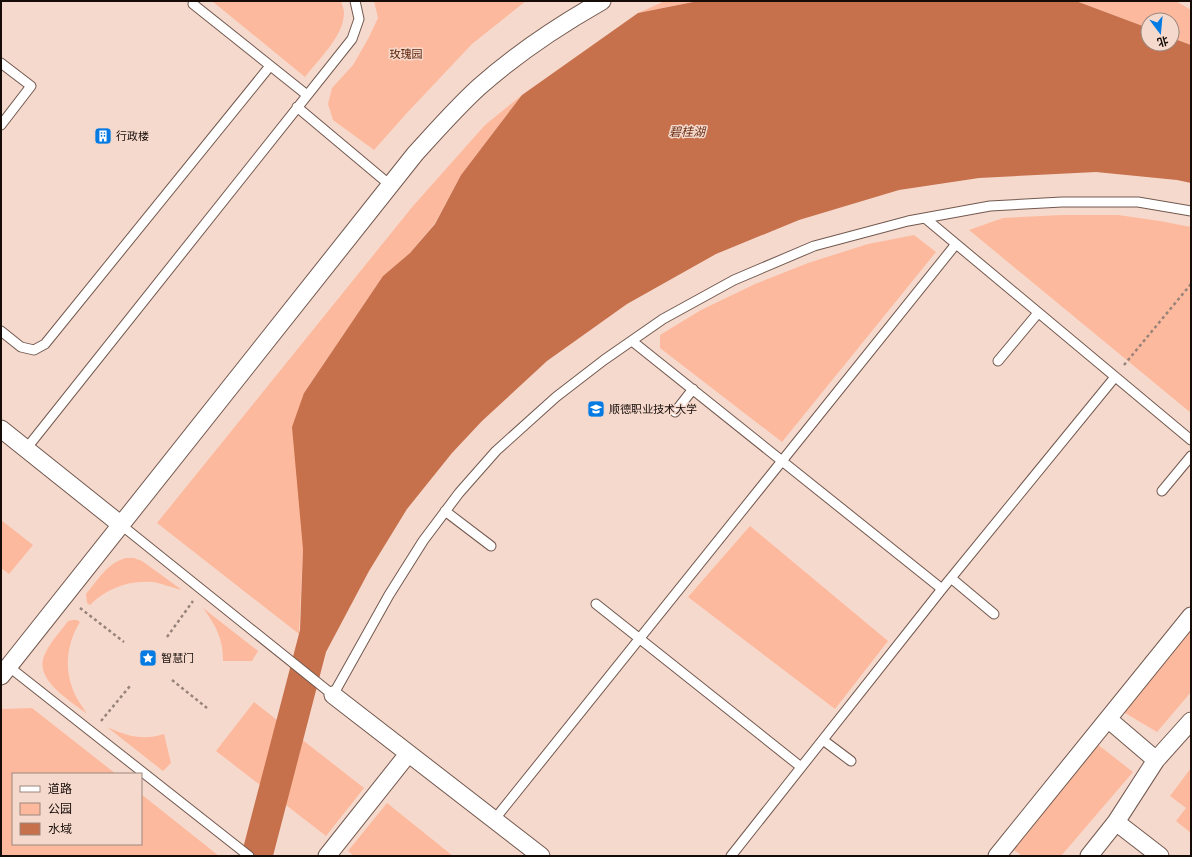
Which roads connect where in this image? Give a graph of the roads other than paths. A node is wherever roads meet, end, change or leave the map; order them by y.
1 (355, 1) edge
2 (602, 1) edge
3 (193, 4) dead end
4 (1, 63) edge
5 (270, 66) junction
6 (307, 95) junction
7 (297, 107) junction
8 (1, 125) edge
9 (390, 185) junction
10 (1191, 211) edge
11 (925, 218) junction
12 (956, 244) junction
13 (1038, 313) junction
14 (1, 331) edge
15 (632, 341) junction
16 (998, 361) dead end
17 (1115, 377) junction
18 (693, 389) junction
19 (675, 412) dead end
20 (1, 429) edge
21 (1191, 440) edge
22 (26, 449) junction
23 (1191, 456) edge
24 (782, 461) junction
25 (1162, 491) dead end
26 (446, 511) junction
27 (120, 524) junction
28 (491, 546) dead end
29 (951, 578) junction
30 (942, 589) junction
31 (596, 604) dead end
32 (994, 614) dead end
33 (1191, 616) edge
34 (640, 638) junction
35 (3, 668) edge
36 (332, 695) junction
37 (1108, 719) junction
38 (1191, 721) edge
39 (823, 740) junction
40 (408, 754) junction
41 (1156, 760) junction
42 (851, 761) dead end
43 (801, 767) junction
44 (140, 773) edge
45 (142, 775) edge
46 (494, 820) junction
47 (1116, 822) junction
48 (1003, 854) edge
49 (248, 856) edge
50 (327, 856) edge
51 (540, 856) edge
52 (731, 856) edge
53 (1089, 856) edge
54 (1160, 856) edge

1 - 6 lane
2 - 9 street
3 - 5 lane
4 - 8 lane
5 - 6 lane
5 - 14 lane
6 - 7 lane
7 - 9 lane
7 - 22 lane
9 - 27 street
10 - 11 lane
11 - 12 lane
11 - 15 lane
12 - 13 lane
12 - 24 lane
13 - 16 lane
13 - 17 lane
15 - 18 lane
15 - 26 lane
17 - 21 lane
17 - 29 lane
18 - 19 lane
18 - 24 lane
20 - 22 street
22 - 27 street
23 - 25 lane
24 - 30 lane
24 - 34 lane
26 - 28 lane
26 - 36 lane
27 - 35 street
27 - 36 lane
29 - 30 lane
29 - 32 lane
30 - 39 lane
31 - 34 lane
33 - 37 street
34 - 43 lane
34 - 46 lane
35 - 44 lane
36 - 40 street
37 - 41 street
37 - 48 street
38 - 41 street
39 - 42 lane
39 - 43 lane
40 - 46 street
40 - 50 street
41 - 47 street
43 - 52 lane
45 - 49 lane
46 - 51 street
47 - 53 street
47 - 54 street

